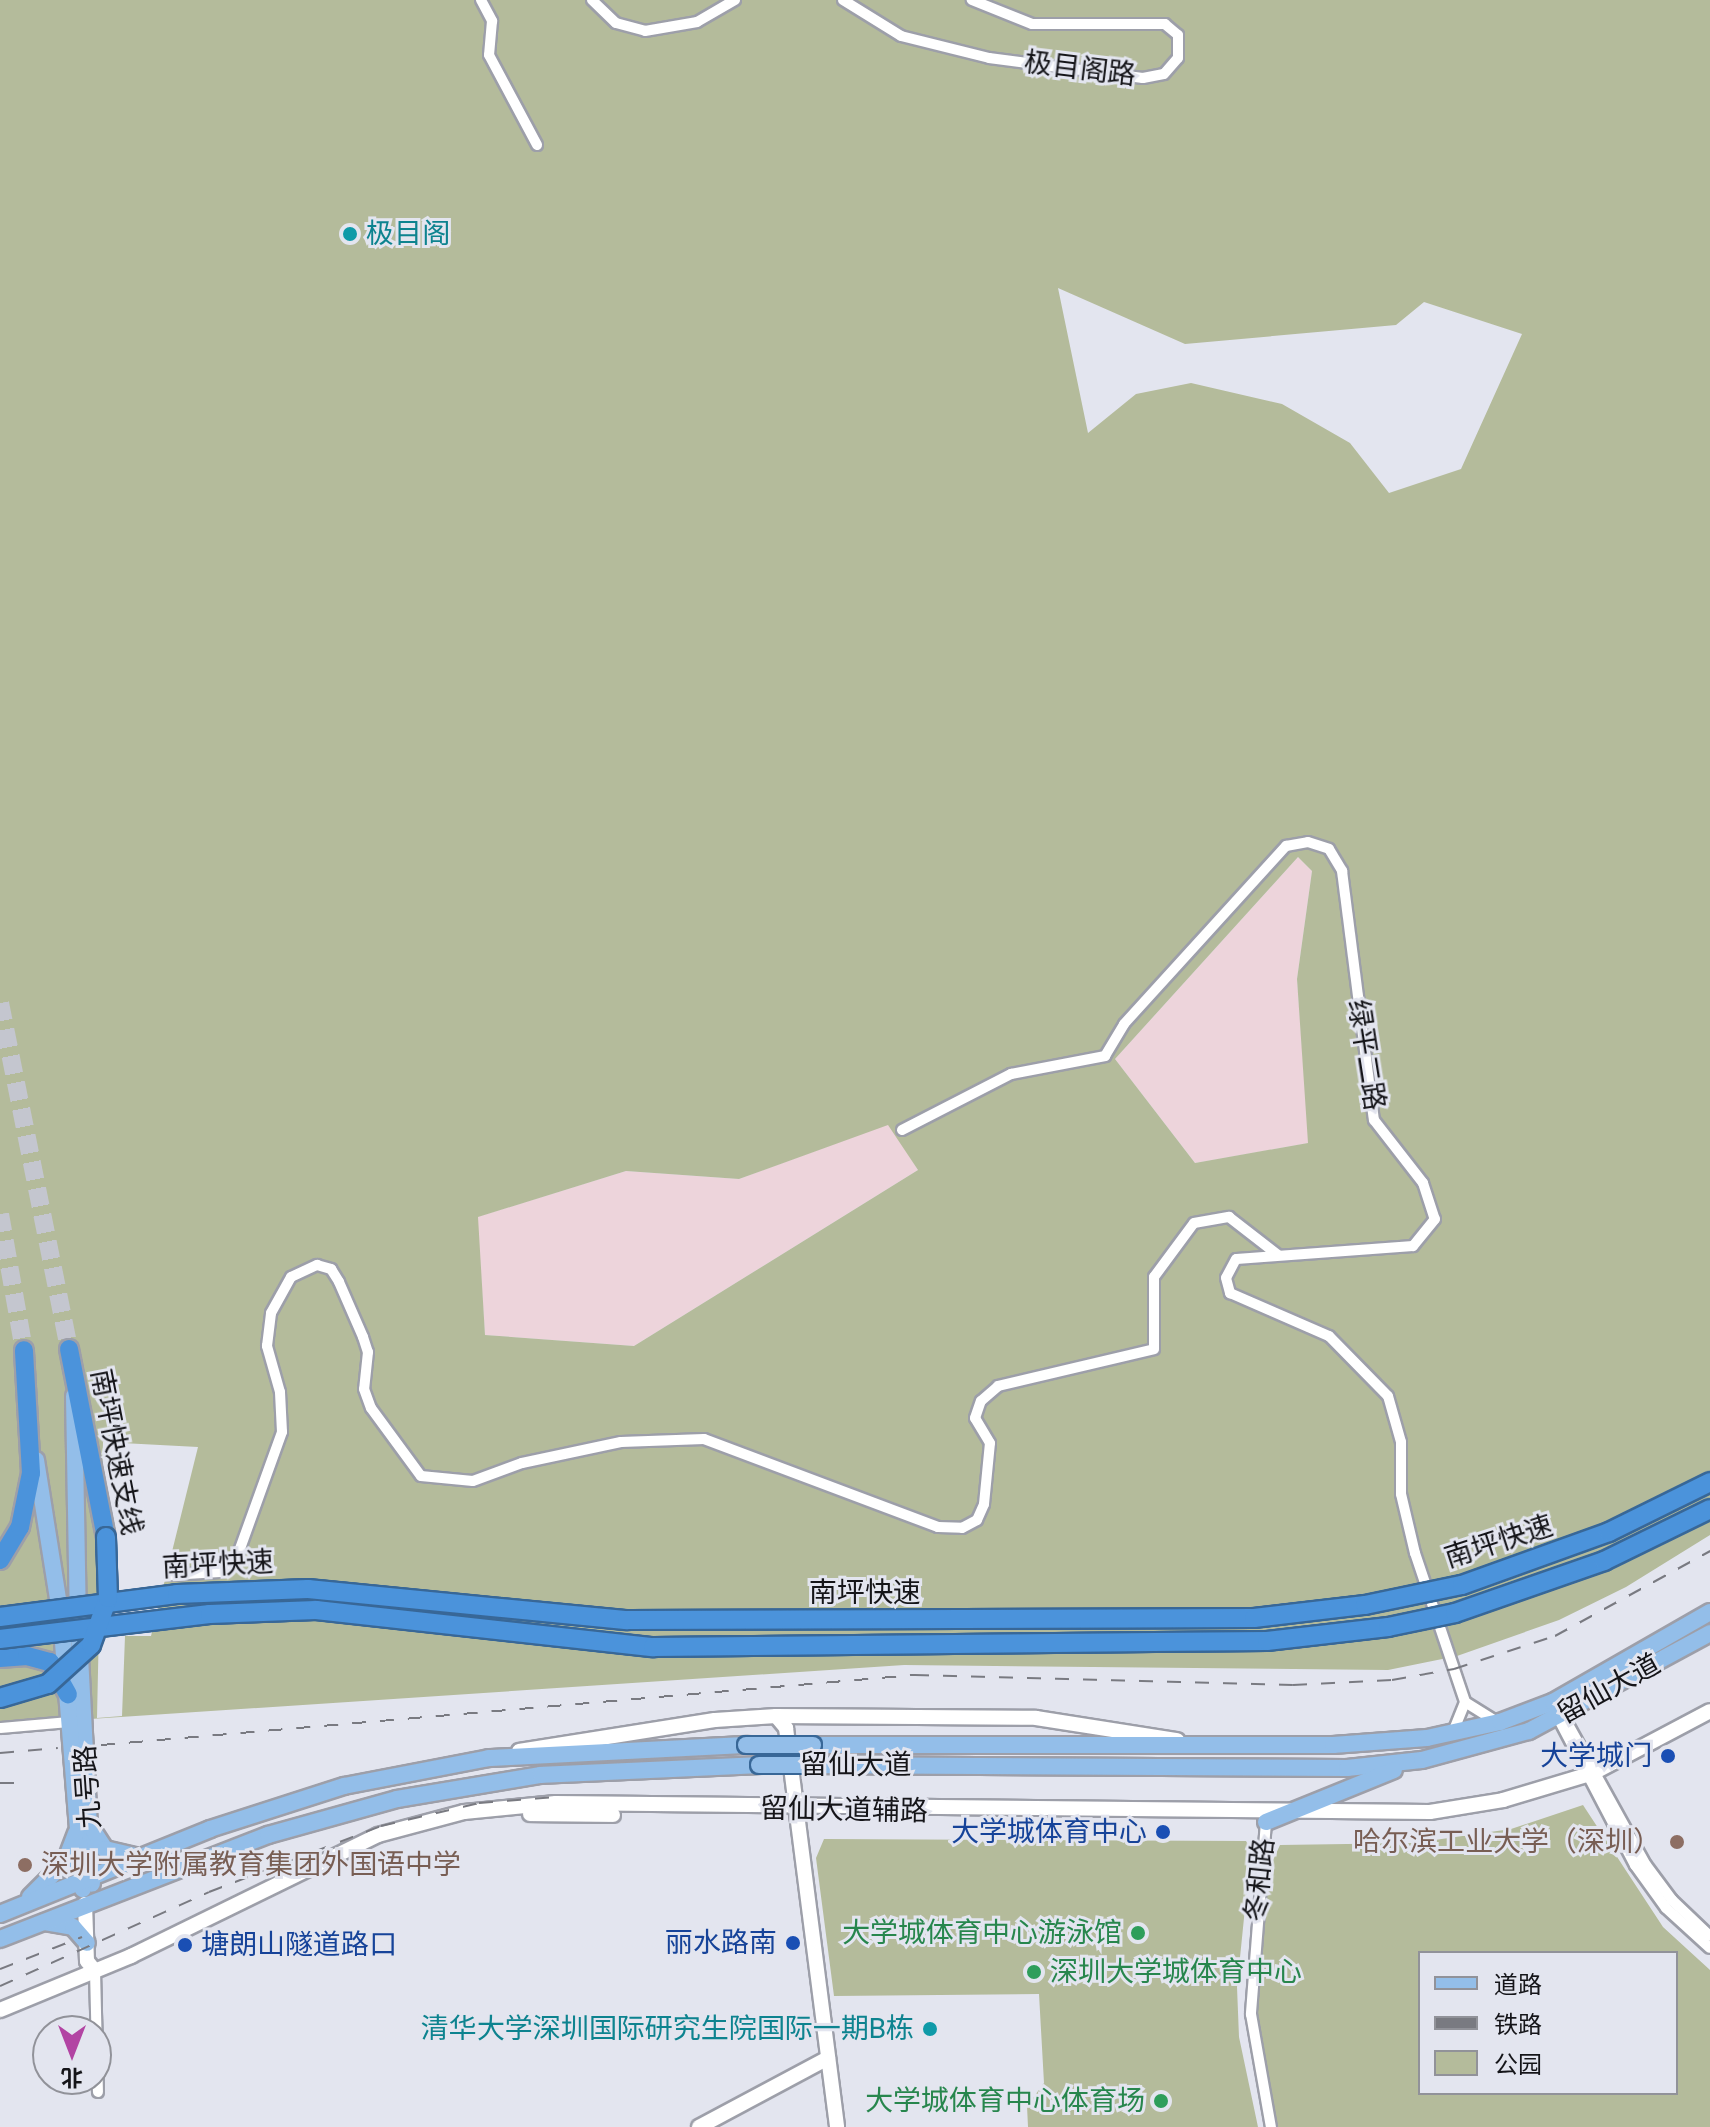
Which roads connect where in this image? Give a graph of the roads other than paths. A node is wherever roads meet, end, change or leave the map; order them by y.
1 (481, 0) edge
2 (592, 0) edge
3 (735, 0) edge
4 (843, 0) edge
5 (972, 0) edge
6 (537, 145) dead end
7 (902, 1130) dead end
8 (1278, 1255) junction
9 (69, 1349) tunnel mouth
10 (24, 1350) tunnel mouth
11 (74, 1392) junction
12 (33, 1438) junction
13 (1710, 1482) edge
14 (1710, 1509) edge
15 (0, 1560) edge
16 (170, 1575) dead end
17 (1710, 1612) edge
18 (0, 1617) edge
19 (1710, 1633) edge
20 (0, 1639) edge
21 (0, 1658) edge
22 (68, 1694) junction
23 (0, 1698) edge
24 (1465, 1702) junction
25 (1710, 1711) edge
26 (1558, 1712) junction
27 (776, 1716) junction
28 (1710, 1719) edge
29 (70, 1722) junction
30 (1500, 1722) junction
31 (0, 1728) edge
32 (1451, 1734) junction
33 (1225, 1745) junction
34 (489, 1758) junction
35 (1422, 1760) junction
36 (1590, 1778) junction
37 (792, 1813) junction
38 (84, 1816) junction
39 (1273, 1818) junction
40 (150, 1853) junction
41 (88, 1878) junction
42 (85, 1904) junction
43 (2, 1914) edge
44 (40, 1923) junction
45 (1710, 1936) edge
46 (0, 1939) edge
47 (87, 1943) junction
48 (1710, 1948) edge
49 (95, 1976) junction
50 (0, 2010) edge
51 (96, 2015) edge
52 (0, 2019) edge
53 (824, 2060) junction
54 (699, 2127) edge
55 (828, 2127) edge
56 (837, 2127) edge
57 (1271, 2127) edge

1 - 6 street
2 - 3 street
4 - 5 street, 极目阁路
7 - 8 street, 绿平二路
8 - 16 street
8 - 24 street, 绿平二路
9 - 11 highway, 南坪快速支线
10 - 12 highway
11 - 23 highway, 南坪快速支线, bridge
11 - 38 main road, 九号路
12 - 15 highway
12 - 22 main road, 九号路
13 - 18 highway, 南坪快速, bridge
14 - 20 highway, 南坪快速, bridge
17 - 26 main road, 留仙大道
19 - 26 main road, 留仙大道
21 - 22 highway
22 - 29 main road, 九号路
24 - 30 street
24 - 32 street
25 - 36 main road, 留仙大道辅路
26 - 30 main road, 留仙大道
26 - 35 main road, 留仙大道
26 - 36 street
27 - 33 main road
27 - 34 main road
27 - 37 main road
28 - 36 main road, 留仙大道辅路
29 - 31 street
29 - 38 main road, 九号路
30 - 32 main road, 留仙大道
32 - 33 main road, 留仙大道
33 - 34 main road, 留仙大道, bridge
34 - 40 main road, 留仙大道
35 - 39 main road
35 - 42 main road, 留仙大道, bridge
36 - 39 main road, 留仙大道辅路
36 - 45 street
36 - 48 street
37 - 39 main road, 留仙大道辅路
37 - 49 main road, 留仙大道辅路
37 - 49 main road, 留仙大道辅路
37 - 53 main road
38 - 40 main road
38 - 41 main road, 九号路
38 - 43 main road
39 - 57 street, 冬和路
40 - 41 main road, 留仙大道
41 - 42 main road, 九号路
41 - 43 main road, 留仙大道
42 - 44 main road, 留仙大道
42 - 47 main road
44 - 46 main road, 留仙大道
44 - 47 main road
47 - 49 main road
49 - 50 main road, 留仙大道辅路
49 - 51 street
49 - 52 main road, 留仙大道辅路
53 - 54 main road
53 - 55 main road
53 - 56 main road

